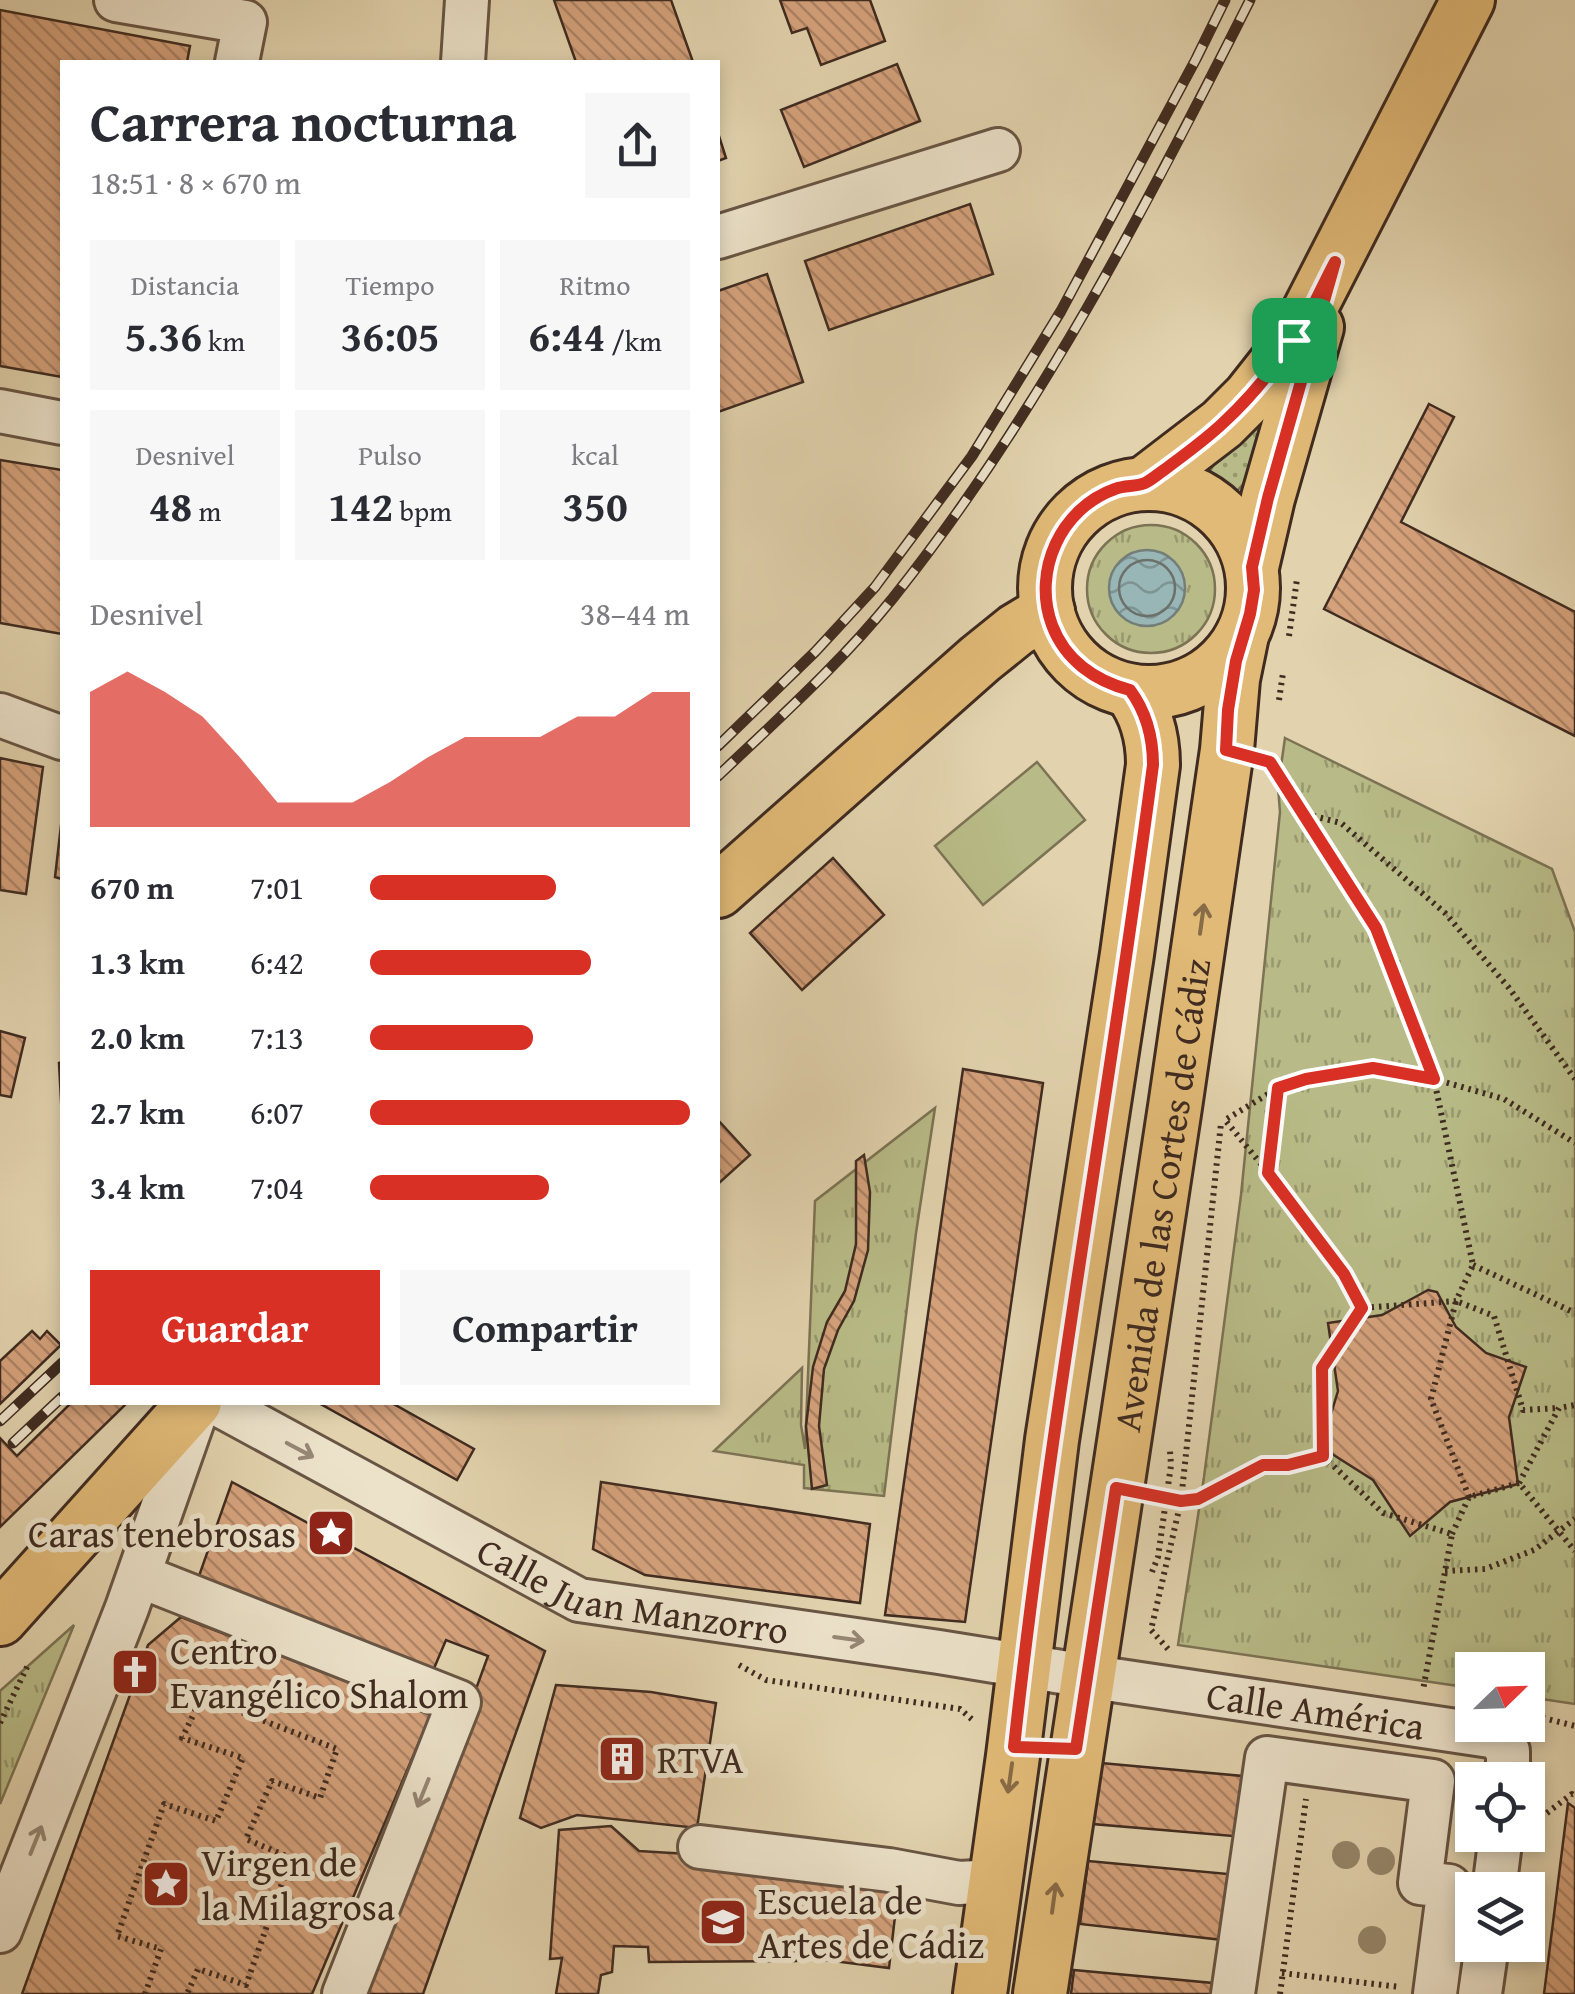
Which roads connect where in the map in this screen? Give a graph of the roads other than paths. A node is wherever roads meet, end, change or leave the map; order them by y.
1 (116, 0) edge
2 (467, 0) edge
3 (1468, 0) edge
4 (237, 60) edge
5 (464, 60) edge
6 (998, 150) dead end
7 (720, 235) edge
8 (1335, 262) junction
9 (0, 411) edge
10 (60, 423) edge
11 (1145, 483) junction
12 (1274, 572) junction
13 (1048, 610) junction
14 (1264, 643) junction
15 (1130, 690) junction
16 (0, 715) edge
17 (60, 737) edge
18 (720, 889) edge
19 (194, 1405) edge
20 (196, 1405) edge
21 (220, 1405) edge
22 (140, 1576) junction
23 (0, 1619) edge
24 (1023, 1664) junction
25 (1086, 1676) junction
26 (1508, 1762) edge
27 (700, 1847) dead end
28 (995, 1882) junction
29 (0, 1931) edge
30 (1485, 1962) edge
31 (1436, 1992) edge
32 (344, 1994) edge
33 (980, 1994) edge
34 (1040, 1994) edge
35 (1233, 1994) edge
36 (1480, 1994) edge

1 - 4 street
2 - 5 street
3 - 8 main road
6 - 7 street
8 - 11 main road
8 - 12 main road
9 - 10 street
11 - 12 main road
11 - 13 main road
12 - 14 main road
13 - 15 main road
13 - 18 main road
14 - 15 main road
25 -> 14 main road, Avenida de las Cortes de Cádiz
15 - 24 main road, Avenida de las Cortes de Cádiz
16 - 17 street
19 - 23 main road
20 - 22 street
21 -> 24 street, Calle Juan Manzorro
29 -> 22 street
22 -> 32 street
24 - 25 street, Calle Juan Manzorro
24 -> 28 main road, Avenida de las Cortes de Cádiz
25 - 26 street, Calle América
34 -> 25 main road, Avenida de las Cortes de Cádiz
27 - 28 street
28 - 33 main road, Avenida de las Cortes de Cádiz
30 - 36 street
31 - 35 street

